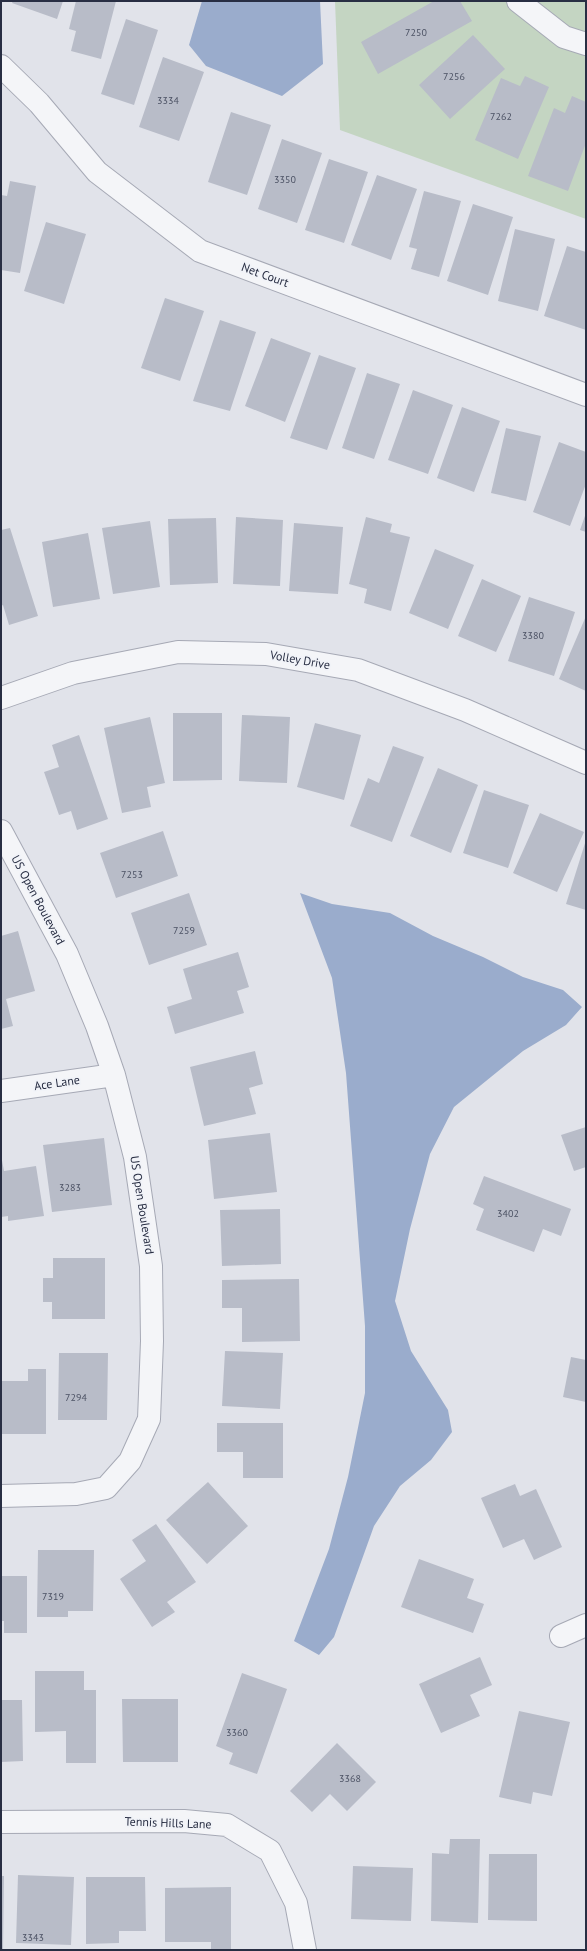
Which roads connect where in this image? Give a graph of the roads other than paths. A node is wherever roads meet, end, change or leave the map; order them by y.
1 (518, 1) edge
2 (586, 44) edge
3 (1, 66) edge
4 (586, 395) edge
5 (1, 698) edge
6 (586, 763) edge
7 (1, 831) edge
8 (114, 1075) junction
9 (1, 1091) edge
10 (1, 1496) edge
11 (586, 1625) edge
12 (561, 1636) dead end
13 (1, 1822) edge
14 (305, 1950) edge

1 - 2 street
3 - 4 street, Net Court
5 - 6 street, Volley Drive
7 - 8 street, US Open Boulevard
8 - 9 street, Ace Lane
8 - 10 street, US Open Boulevard
11 - 12 street
13 - 14 street, Tennis Hills Lane

